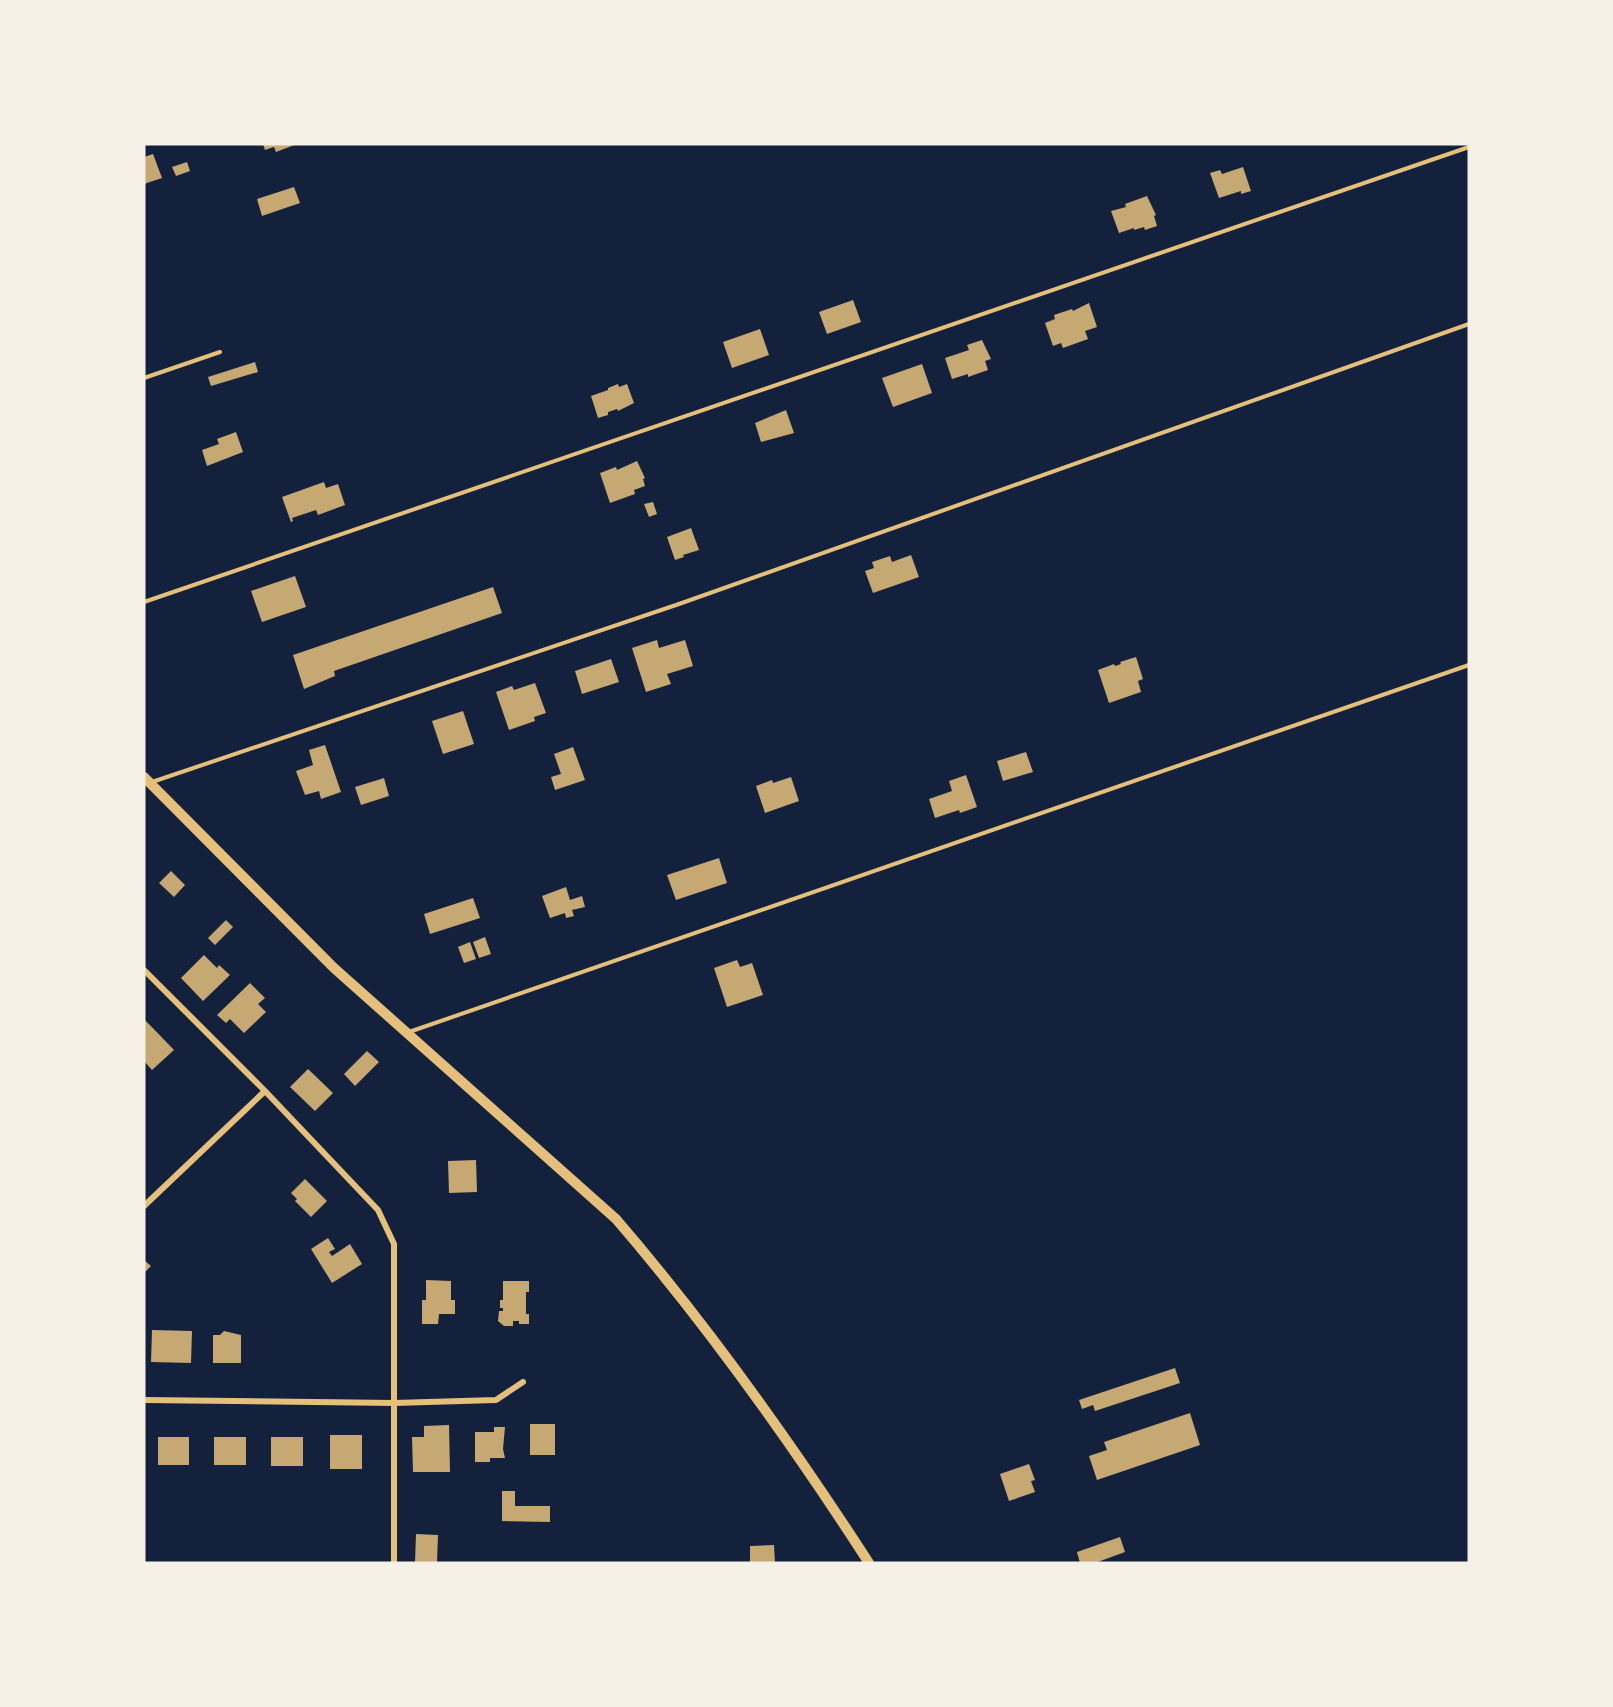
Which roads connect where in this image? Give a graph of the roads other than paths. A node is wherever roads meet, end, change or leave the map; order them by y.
1 (1469, 147) edge
2 (1469, 324) edge
3 (220, 352) dead end
4 (144, 378) edge
5 (144, 602) edge
6 (1469, 665) edge
7 (147, 780) edge
8 (144, 970) edge
9 (406, 1033) junction
10 (266, 1091) junction
11 (144, 1206) edge
12 (523, 1382) dead end
13 (144, 1400) edge
14 (394, 1403) junction
15 (394, 1563) edge
16 (868, 1563) edge

1 - 5 lane
2 - 7 lane
3 - 4 lane
6 - 9 lane
7 - 9 street
8 - 10 street
9 - 16 street
10 - 11 street
10 - 14 street
12 - 14 street
13 - 14 street
14 - 15 street

